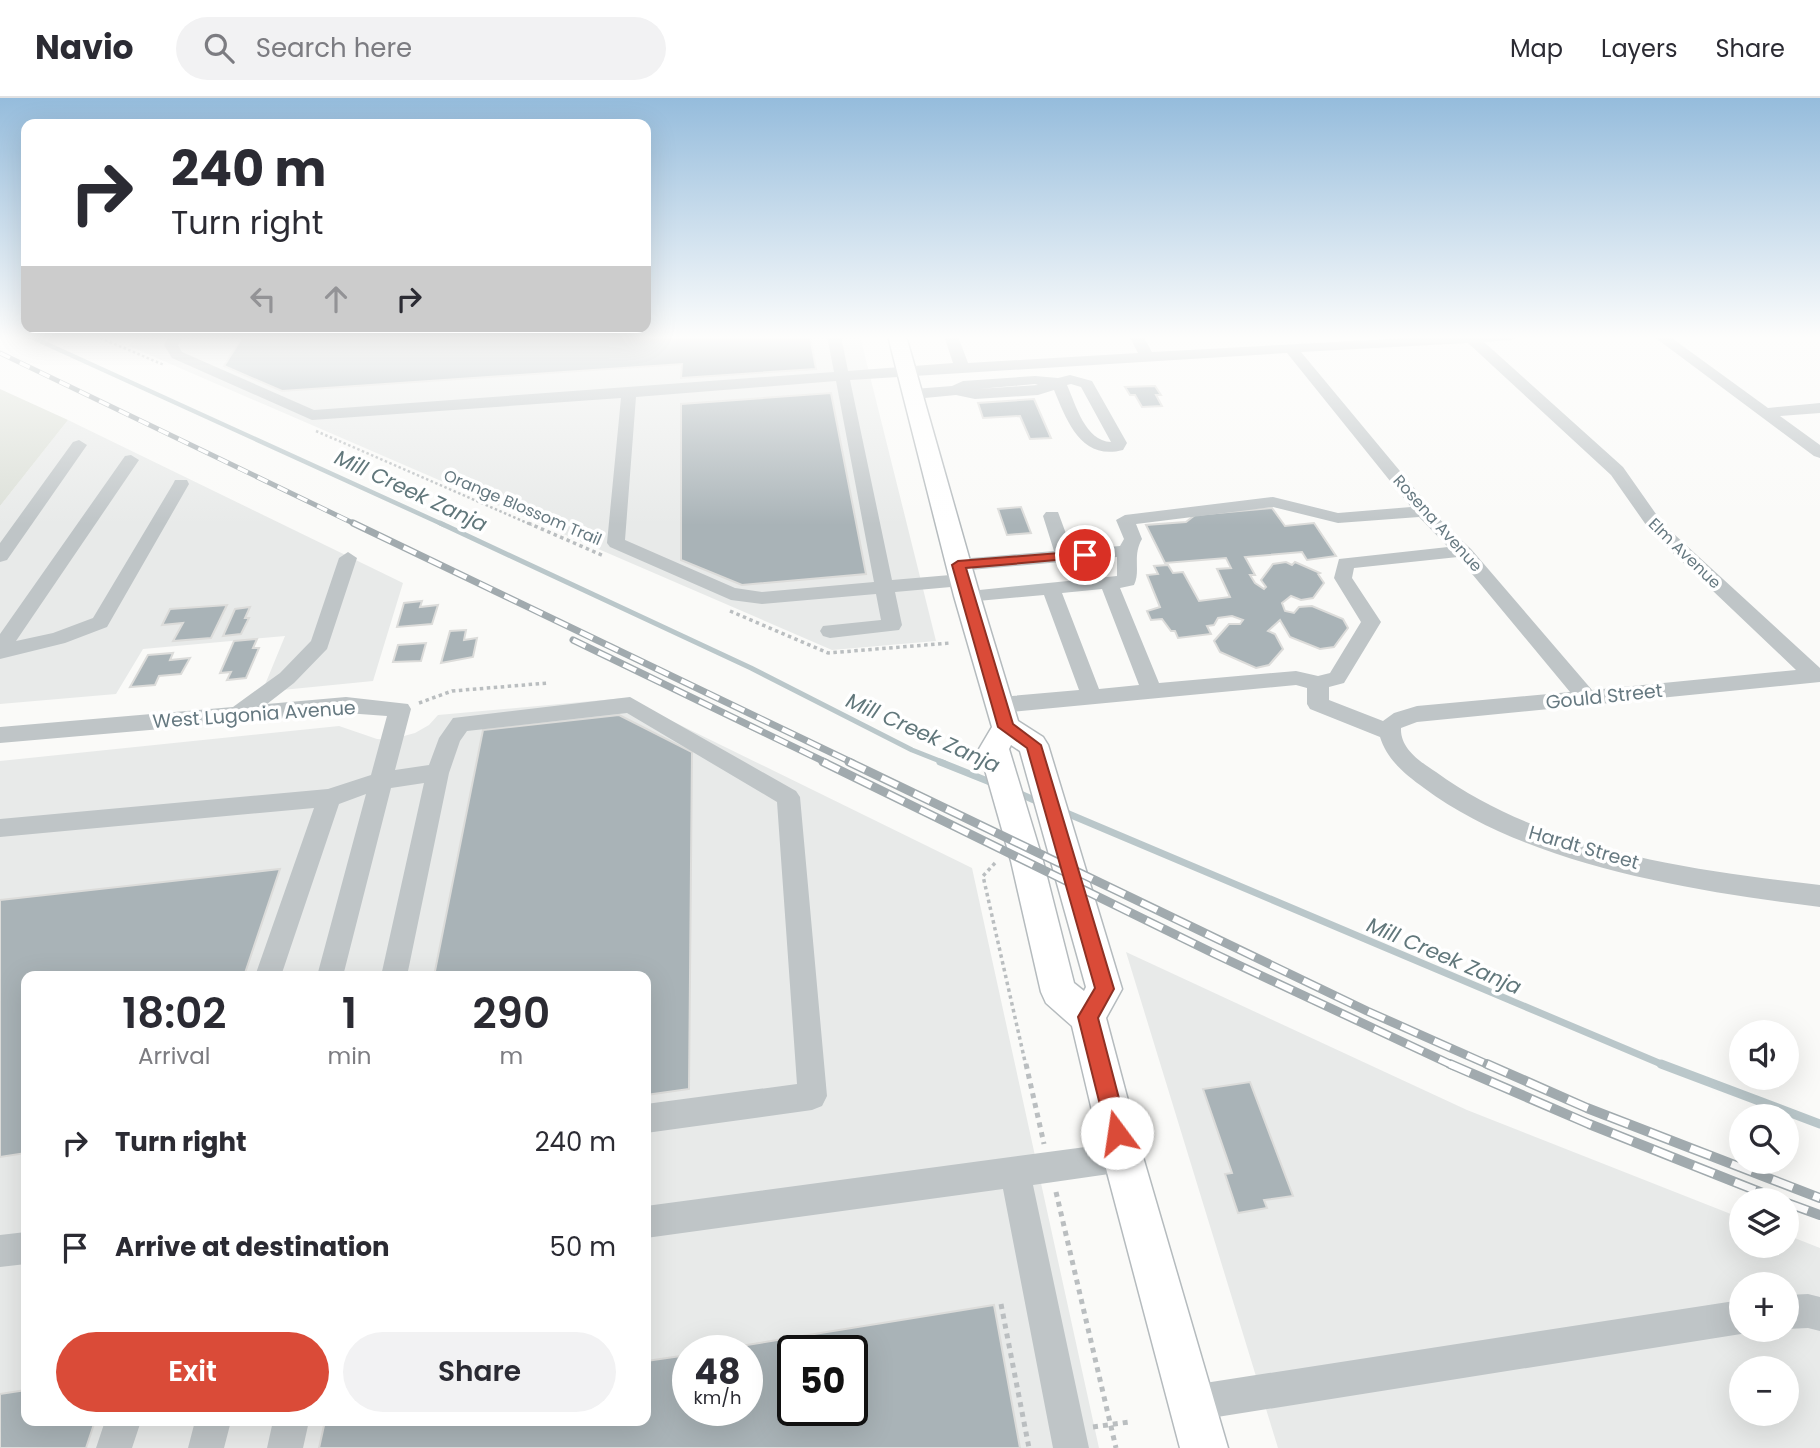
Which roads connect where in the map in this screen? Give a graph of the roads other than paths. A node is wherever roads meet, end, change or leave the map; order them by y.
1 (276, 399) edge
2 (543, 399) edge
3 (628, 399) edge
4 (847, 399) edge
5 (915, 399) edge
6 (1067, 399) edge
7 (1095, 399) edge
8 (1332, 399) edge
9 (1538, 399) edge
10 (1746, 399) edge
11 (1820, 408) edge
12 (1765, 413) junction
13 (79, 445) dead end
14 (1820, 453) edge
15 (131, 460) dead end
16 (181, 484) dead end
17 (1424, 511) junction
18 (1052, 516) dead end
19 (1126, 551) junction
20 (1462, 551) junction
21 (0, 556) edge
22 (1065, 556) junction
23 (348, 558) dead end
24 (963, 581) junction
25 (1108, 583) junction
26 (884, 587) junction
27 (1051, 588) junction
28 (830, 631) dead end
29 (0, 650) edge
30 (1818, 676) edge
31 (1318, 683) junction
32 (1152, 692) junction
33 (1092, 698) junction
34 (1586, 698) junction
35 (239, 714) junction
36 (1000, 727) junction
37 (1390, 729) junction
38 (0, 735) edge
39 (438, 772) junction
40 (382, 780) junction
41 (329, 797) junction
42 (0, 828) edge
43 (1820, 895) edge
44 (270, 971) edge
45 (331, 971) edge
46 (395, 971) edge
47 (1088, 1017) junction
48 (651, 1118) edge
49 (1123, 1157) junction
50 (1015, 1173) junction
51 (651, 1221) edge
52 (21, 1249) edge
53 (0, 1251) edge
54 (1799, 1311) edge
55 (1820, 1314) edge
56 (1729, 1319) edge
57 (1192, 1403) junction
58 (121, 1426) edge
59 (212, 1426) edge
60 (290, 1426) edge
61 (114, 1448) edge
62 (206, 1448) edge
63 (285, 1448) edge
64 (1071, 1448) edge
65 (1204, 1448) edge

1 - 2 street
3 - 26 street
4 - 26 street
5 - 24 main road
6 - 7 street
8 - 17 street, Rosena Avenue
9 - 30 street, Elm Avenue
10 - 12 street
11 - 12 street
12 - 14 street
13 - 21 street
15 - 29 street
16 - 29 street
17 - 19 street
17 - 20 street, Rosena Avenue
18 - 22 street
19 - 22 street
19 - 25 street
20 - 31 street
20 - 34 street, Rosena Avenue
22 - 24 street
23 - 35 street
24 - 26 street
24 - 27 street
24 - 36 main road
25 - 27 street
25 - 32 street
26 - 28 street
27 - 33 street
30 - 34 street, Gould Street
31 - 32 street
31 - 37 street
32 - 33 street
33 - 36 street
34 - 37 street, Gould Street
35 - 38 street, West Lugonia Avenue
35 - 40 street, West Lugonia Avenue
36 - 47 main road
36 - 47 main road
37 - 43 street, Hardt Street
39 - 40 street
39 - 46 street
39 - 48 street
40 - 41 street
40 - 45 street
41 - 42 street
41 - 44 street
47 - 49 main road
49 - 50 street
49 - 57 main road
50 - 51 street
50 - 64 street
52 - 53 street
54 - 55 street
56 - 57 street
57 - 65 main road
58 - 61 street
59 - 62 street
60 - 63 street

